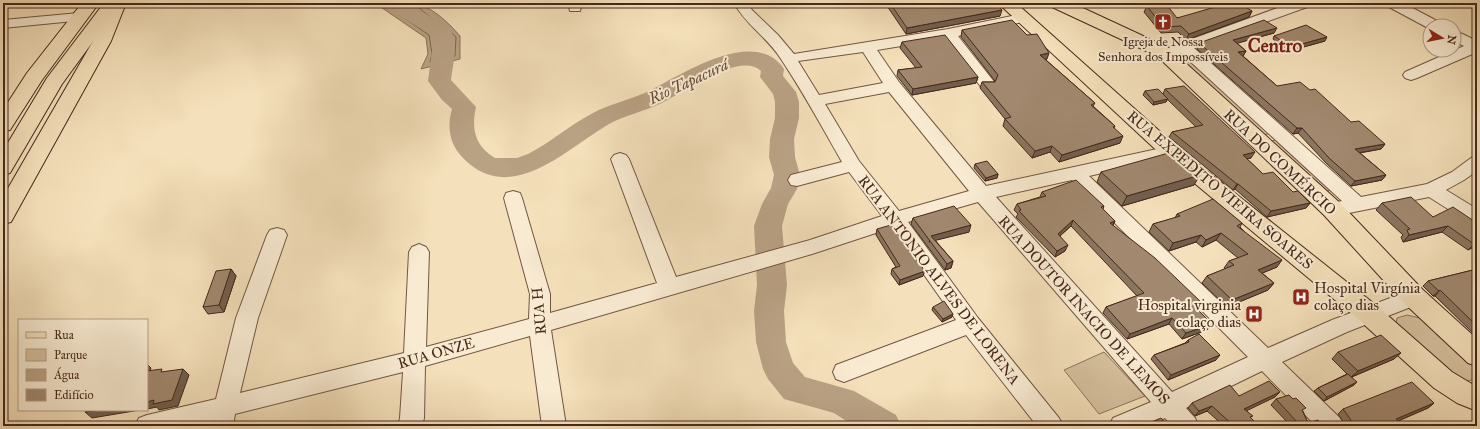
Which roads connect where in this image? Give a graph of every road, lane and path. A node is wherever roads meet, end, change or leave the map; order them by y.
1 (91, 3) edge
2 (113, 3) edge
3 (118, 3) edge
4 (741, 3) edge
5 (1058, 3) edge
6 (1305, 3) edge
7 (1392, 3) edge
8 (1017, 8) edge
9 (79, 17) junction
10 (1422, 19) edge
11 (3, 24) edge
12 (948, 34) junction
13 (1462, 39) edge
14 (866, 47) junction
15 (1184, 47) junction
16 (1476, 47) edge
17 (1163, 52) junction
18 (800, 57) dead end
19 (1410, 75) dead end
20 (987, 83) edge
21 (893, 86) junction
22 (814, 101) junction
23 (6, 119) edge
24 (1171, 152) junction
25 (620, 160) dead end
26 (1477, 162) edge
27 (853, 165) junction
28 (3, 168) edge
29 (1076, 174) junction
30 (797, 180) dead end
31 (1431, 190) junction
32 (982, 194) junction
33 (513, 198) dead end
34 (1357, 204) junction
35 (1332, 209) junction
36 (3, 216) edge
37 (1477, 218) edge
38 (895, 219) junction
39 (277, 235) dead end
40 (419, 252) dead end
41 (669, 286) junction
42 (1414, 297) junction
43 (1368, 313) junction
44 (539, 323) junction
45 (970, 324) junction
46 (1477, 355) edge
47 (1263, 359) junction
48 (414, 360) junction
49 (844, 372) dead end
50 (1477, 399) edge
51 (1169, 406) junction
52 (224, 417) edge
53 (147, 426) edge
54 (410, 426) edge
55 (554, 426) edge
56 (1051, 426) edge
57 (1121, 426) edge
58 (1187, 426) edge
59 (1332, 426) edge

1 - 9 main road
2 - 28 main road
3 - 36 main road
4 - 22 street, RUA ANTONIO ALVES DE LORENA
5 - 17 main road, RUA DO COMÉRCIO
6 - 15 street
7 - 10 street
8 - 12 street
8 - 24 main road, RUA EXPEDITO VIEIRA SOARES
9 - 11 street
9 - 23 main road
12 - 14 street
12 - 20 street
13 - 16 street
14 - 18 street
14 - 21 street, RUA DOUTOR INACIO DE LEMOS
15 - 17 street
15 - 34 street
16 - 19 street
17 - 35 main road, RUA DO COMÉRCIO
21 - 22 street
21 - 32 street, RUA DOUTOR INACIO DE LEMOS
22 - 27 street, RUA ANTONIO ALVES DE LORENA
24 - 29 street
24 - 43 main road, RUA EXPEDITO VIEIRA SOARES
25 - 41 street
26 - 31 street
27 - 30 street
27 - 38 street, RUA ANTONIO ALVES DE LORENA
29 - 32 street
29 - 47 street
31 - 34 street
31 - 37 street
32 - 38 street
32 - 51 street, RUA DOUTOR INACIO DE LEMOS
33 - 44 street, RUA H
34 - 35 street
35 - 42 main road, RUA DO COMÉRCIO
38 - 41 street, RUA ONZE
38 - 45 street, RUA ANTONIO ALVES DE LORENA
39 - 52 street
40 - 48 street
41 - 44 street, RUA ONZE
42 - 43 street
42 - 46 main road, RUA DO COMÉRCIO
43 - 47 street
43 - 50 main road, RUA EXPEDITO VIEIRA SOARES
44 - 48 street, RUA ONZE
44 - 55 street, RUA H
45 - 49 street
45 - 56 street, RUA ANTONIO ALVES DE LORENA
47 - 51 street
47 - 59 street
48 - 52 street, RUA ONZE
48 - 54 street
51 - 57 street
51 - 58 street, RUA DOUTOR INACIO DE LEMOS
52 - 53 street, RUA ONZE

